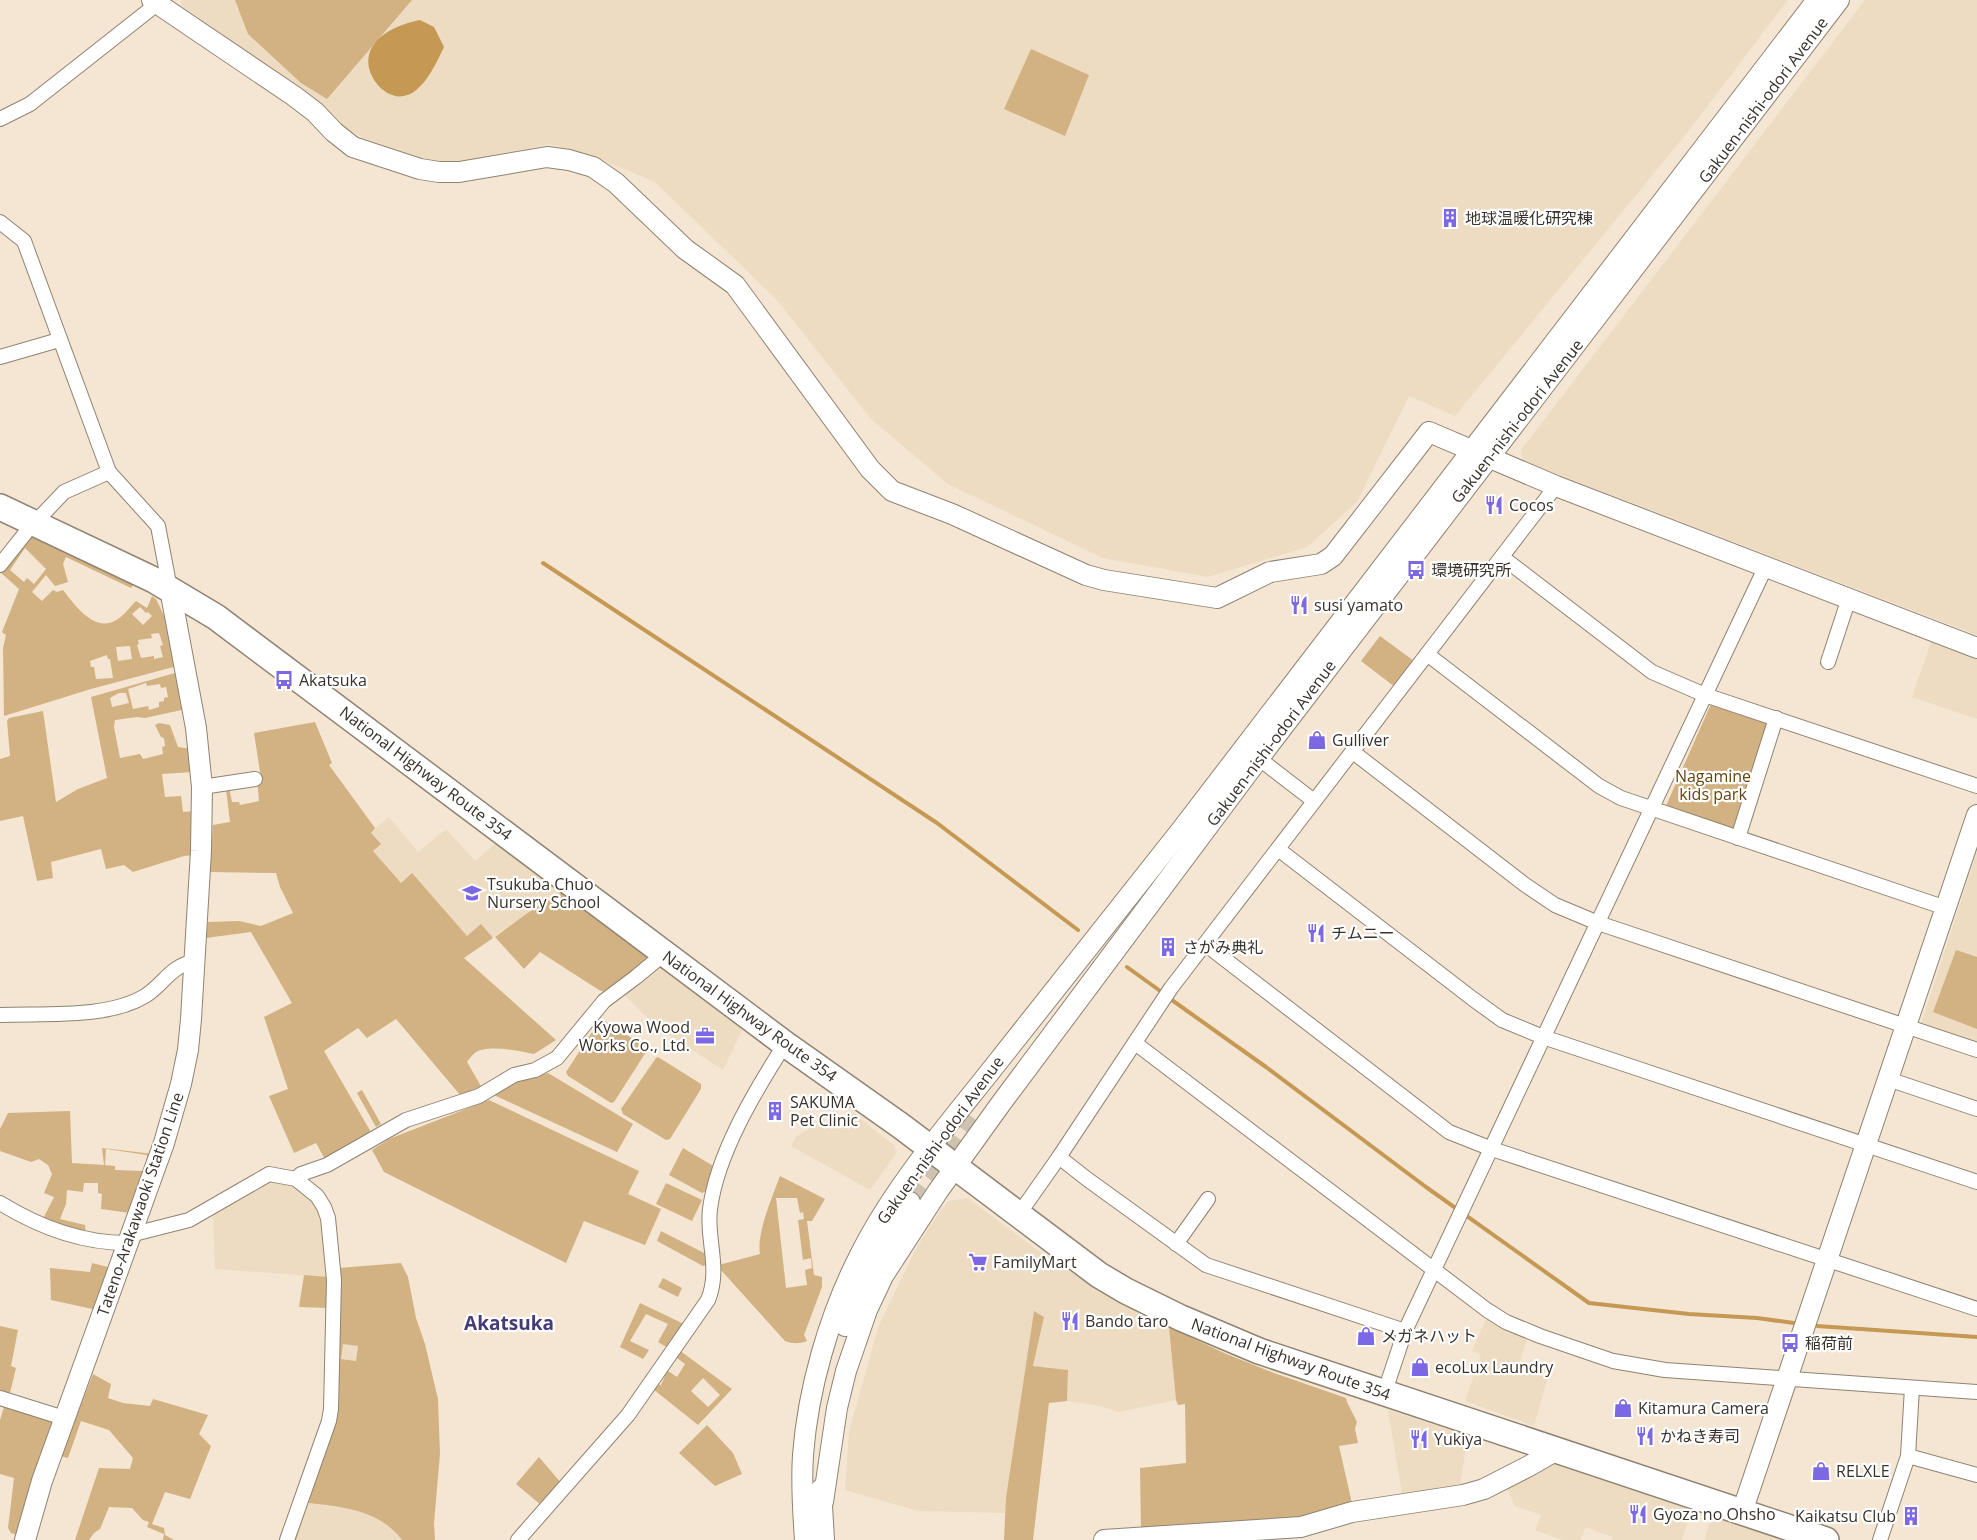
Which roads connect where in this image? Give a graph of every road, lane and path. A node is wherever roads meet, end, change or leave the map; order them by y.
1 (1817, 0) edge
2 (1839, 0) edge
3 (156, 1) edge
4 (0, 119) edge
5 (0, 222) edge
6 (59, 340) junction
7 (0, 357) edge
8 (1480, 455) junction
9 (108, 472) junction
10 (1556, 486) junction
11 (0, 507) edge
12 (34, 524) junction
13 (1502, 557) junction
14 (0, 565) edge
15 (1766, 566) junction
16 (170, 589) junction
17 (1849, 598) junction
18 (1977, 648) edge
19 (1427, 654) junction
20 (1828, 662) dead end
21 (1705, 695) junction
22 (1776, 718) junction
23 (1252, 752) junction
24 (1353, 752) junction
25 (255, 779) dead end
26 (1977, 786) edge
27 (202, 787) junction
28 (1314, 801) junction
29 (1651, 809) junction
30 (1977, 815) edge
31 (1187, 837) junction
32 (1738, 838) junction
33 (1278, 849) junction
34 (1946, 908) junction
35 (1598, 924) junction
36 (1204, 944) junction
37 (665, 952) junction
38 (195, 961) junction
39 (0, 1015) edge
40 (1906, 1026) junction
41 (1543, 1037) junction
42 (1135, 1043) junction
43 (785, 1044) junction
44 (1977, 1050) edge
45 (1888, 1079) junction
46 (1977, 1109) edge
47 (972, 1117) tunnel mouth
48 (1866, 1143) junction
49 (930, 1149) junction
50 (1492, 1149) junction
51 (1060, 1157) junction
52 (954, 1167) junction
53 (296, 1180) junction
54 (1977, 1182) edge
55 (1208, 1199) dead end
56 (910, 1202) tunnel mouth
57 (0, 1203) edge
58 (1026, 1204) dead end
59 (129, 1239) junction
60 (1176, 1244) junction
61 (1827, 1260) junction
62 (1434, 1269) junction
63 (1977, 1309) edge
64 (1405, 1331) junction
65 (1787, 1378) junction
66 (1912, 1388) junction
67 (1977, 1392) edge
68 (1384, 1394) junction
69 (0, 1398) edge
70 (824, 1402) junction
71 (64, 1418) junction
72 (1555, 1451) junction
73 (1908, 1456) junction
74 (1977, 1475) edge
75 (803, 1496) junction
76 (823, 1502) junction
77 (1742, 1512) junction
78 (25, 1540) edge
79 (287, 1540) edge
80 (518, 1540) edge
81 (805, 1540) edge
82 (824, 1540) edge
83 (1104, 1540) edge
84 (1826, 1540) edge
85 (1880, 1540) edge

1 - 8 main road, Gakuen-nishi-odori Avenue
2 - 8 main road, Gakuen-nishi-odori Avenue
3 - 4 street
3 - 8 main road
5 - 6 street
6 - 7 street
6 - 9 street
8 - 10 main road
8 - 23 main road, Gakuen-nishi-odori Avenue
9 - 12 street
9 - 16 street
10 - 13 street
10 - 15 main road
11 - 12 highway, National Highway Route 354
12 - 14 street
12 - 16 highway, National Highway Route 354
13 - 19 street
13 - 21 street
15 - 17 main road
15 - 21 street
16 - 27 main road, Tateno-Arakawaoki Station Line
16 - 37 highway, National Highway Route 354
17 - 18 main road
17 - 20 street
19 - 24 street
19 - 29 street
21 - 22 street
21 - 29 street
22 - 26 street
22 - 32 street
23 - 28 street
23 - 31 main road, Gakuen-nishi-odori Avenue
24 - 28 street
24 - 35 street
25 - 27 street
27 - 38 main road, Tateno-Arakawaoki Station Line
28 - 33 street
29 - 32 street
29 - 35 street
30 - 34 main road
31 - 47 main road, Gakuen-nishi-odori Avenue
31 - 49 main road, Gakuen-nishi-odori Avenue
31 - 52 main road, Gakuen-nishi-odori Avenue
32 - 34 street
33 - 36 street
33 - 41 street
34 - 40 main road
35 - 40 street
35 - 41 street
36 - 42 street
36 - 50 street
37 - 43 highway, National Highway Route 354
37 - 53 street
38 - 39 street
38 - 59 main road, Tateno-Arakawaoki Station Line
40 - 44 street
40 - 45 main road
41 - 48 street
41 - 50 street
42 - 51 street
42 - 62 street
43 - 49 highway, National Highway Route 354
43 - 80 street
45 - 46 street
45 - 48 main road
48 - 54 street
48 - 61 main road
49 - 52 highway, National Highway Route 354
49 - 75 main road, Gakuen-nishi-odori Avenue
50 - 61 street
50 - 62 street
51 - 58 street
51 - 60 street
52 - 68 highway, National Highway Route 354
52 - 76 main road, Gakuen-nishi-odori Avenue
53 - 59 street
53 - 79 street
55 - 60 street
56 - 70 main road, Gakuen-nishi-odori Avenue
57 - 59 street
59 - 71 main road, Tateno-Arakawaoki Station Line
60 - 64 street
61 - 63 street
61 - 65 main road
62 - 64 street
62 - 65 street
64 - 68 street
65 - 66 street
65 - 77 main road
66 - 67 street
66 - 73 street
68 - 72 highway, National Highway Route 354
69 - 71 street
70 - 75 main road, Gakuen-nishi-odori Avenue
70 - 76 main road, Gakuen-nishi-odori Avenue
71 - 78 main road, Tateno-Arakawaoki Station Line
72 - 77 highway, National Highway Route 354
72 - 83 main road
73 - 74 street
73 - 85 street
75 - 81 main road, Gakuen-nishi-odori Avenue
76 - 82 main road, Gakuen-nishi-odori Avenue
77 - 84 highway, National Highway Route 354

